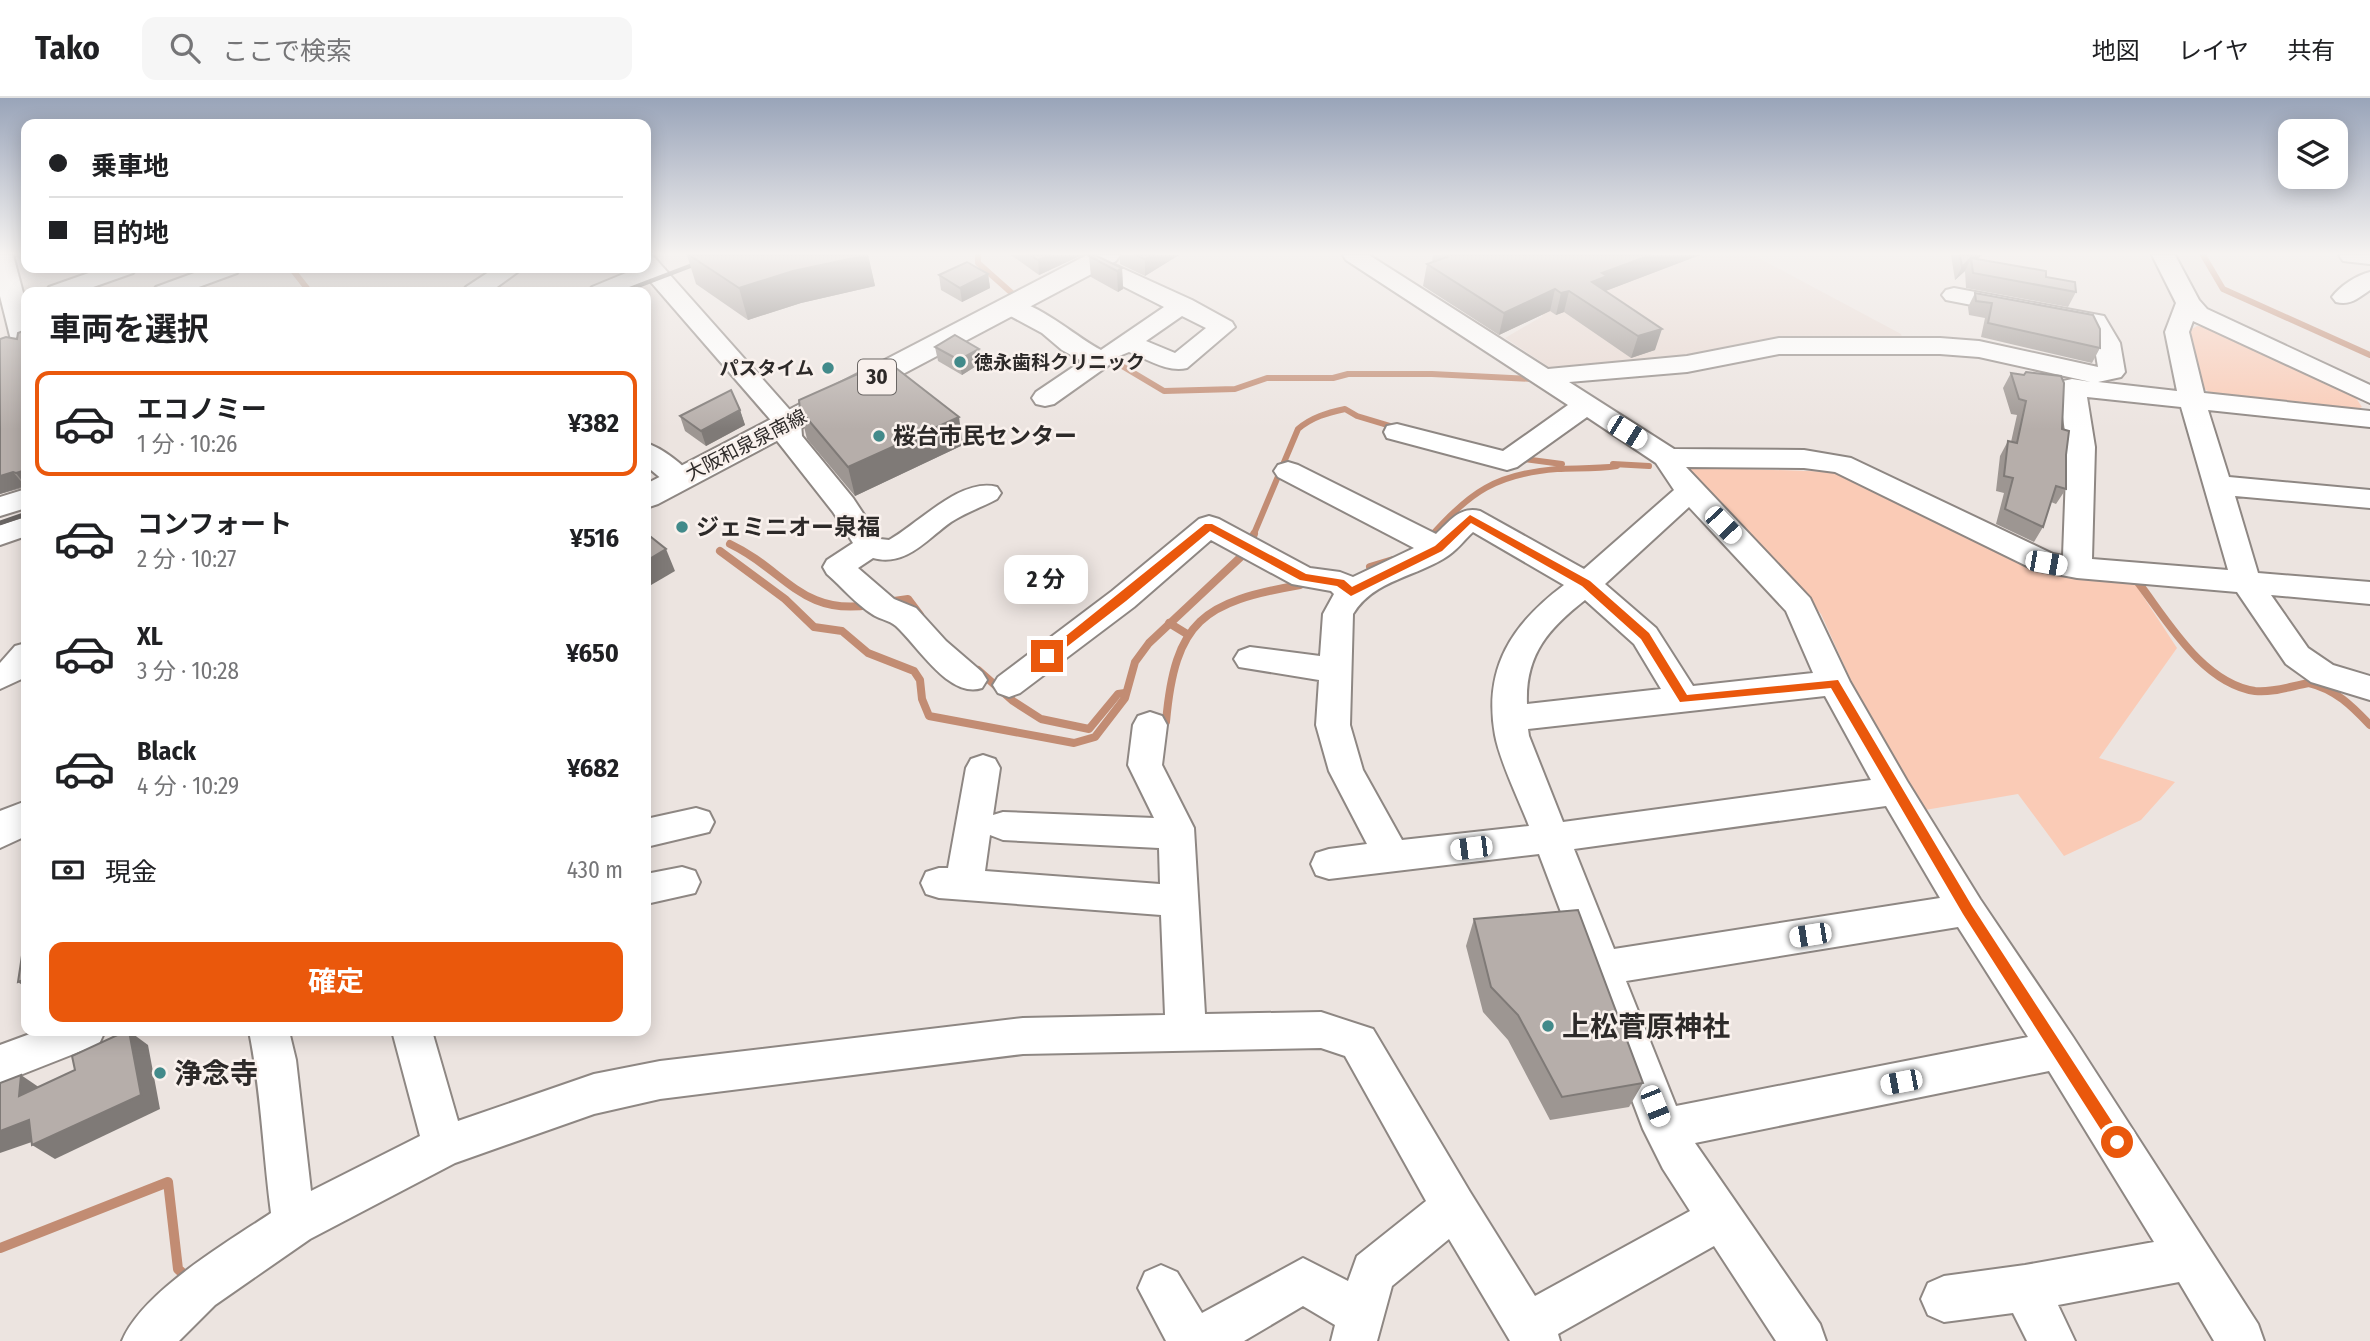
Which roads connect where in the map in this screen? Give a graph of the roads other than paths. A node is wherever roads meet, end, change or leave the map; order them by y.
1 (684, 313) edge
2 (997, 313) edge
3 (1023, 313) edge
4 (1171, 313) edge
5 (1198, 313) edge
6 (1443, 313) edge
7 (2052, 313) edge
8 (2184, 313) edge
9 (2198, 313) edge
10 (1128, 342) junction
11 (21, 346) edge
12 (0, 353) edge
13 (1100, 360) junction
14 (2001, 370) dead end
15 (1542, 377) junction
16 (2090, 384) junction
17 (2370, 395) edge
18 (1045, 398) dead end
19 (2192, 400) junction
20 (1585, 406) junction
21 (2370, 419) edge
22 (788, 424) junction
23 (1397, 432) dead end
24 (651, 457) edge
25 (1668, 458) junction
26 (1288, 471) dead end
27 (680, 479) junction
28 (2216, 485) junction
29 (1690, 491) junction
30 (987, 493) dead end
31 (651, 494) edge
32 (2370, 499) edge
33 (21, 500) edge
34 (0, 507) edge
35 (21, 528) edge
36 (0, 535) edge
37 (870, 546) junction
38 (1439, 548) junction
39 (2077, 568) junction
40 (1097, 582) dead end
41 (2246, 582) junction
42 (1586, 583) junction
43 (1351, 593) junction
44 (2370, 593) edge
45 (1123, 599) junction
46 (1250, 659) dead end
47 (21, 661) edge
48 (1335, 670) junction
49 (0, 677) edge
50 (971, 680) dead end
51 (1834, 683) junction
52 (1009, 685) dead end
53 (2370, 688) edge
54 (1684, 699) junction
55 (1511, 718) junction
56 (1150, 725) dead end
57 (983, 768) dead end
58 (1895, 791) junction
59 (21, 820) edge
60 (696, 822) dead end
61 (1003, 826) dead end
62 (0, 831) edge
63 (651, 832) edge
64 (1176, 834) junction
65 (1549, 838) junction
66 (1393, 858) junction
67 (1329, 864) dead end
68 (682, 882) dead end
69 (651, 888) edge
70 (1179, 901) junction
71 (1967, 910) junction
72 (1601, 968) junction
73 (1186, 1033) junction
74 (72, 1036) edge
75 (270, 1036) edge
76 (413, 1036) edge
77 (2059, 1050) junction
78 (0, 1064) edge
79 (1664, 1129) junction
80 (444, 1146) junction
81 (1454, 1207) junction
82 (1721, 1218) junction
83 (294, 1223) junction
84 (2189, 1258) junction
85 (1161, 1288) dead end
86 (2025, 1288) junction
87 (1944, 1299) dead end
88 (1358, 1327) edge
89 (1532, 1334) edge
90 (145, 1341) edge
91 (1192, 1341) edge
92 (1199, 1341) edge
93 (1803, 1341) edge
94 (2052, 1341) edge
95 (2241, 1341) edge

1 - 22 street
2 - 22 main road, 大阪和泉泉南線 / 30
3 - 13 street
4 - 10 street
5 - 10 street
6 - 15 street
7 - 16 street
8 - 19 street
9 - 17 street
10 - 13 street
11 - 12 street
13 - 18 street
14 - 16 street
15 - 16 street
15 - 20 street
16 - 19 street
16 - 39 street
19 - 21 street
19 - 28 street
20 - 23 street
20 - 25 street
22 - 27 main road, 大阪和泉泉南線 / 30
22 - 37 street
24 - 27 street
25 - 29 street
25 - 39 street
26 - 38 street
27 - 31 main road, 大阪和泉泉南線 / 30
28 - 32 street
28 - 41 street
29 - 42 street
29 - 51 street
30 - 37 street
33 - 34 street
35 - 36 street
37 - 50 street
38 - 42 street
38 - 43 street
39 - 41 street
40 - 45 street
41 - 44 street
41 - 53 street
42 - 54 street
42 - 55 street
43 - 45 street
43 - 48 street
45 - 52 street
46 - 48 street
47 - 49 street
48 - 66 street
51 - 54 street
51 - 58 street
54 - 55 street
55 - 65 street
56 - 64 street
57 - 70 street
58 - 65 street
58 - 71 street
59 - 62 main road
60 - 63 street
61 - 64 street
64 - 70 street
65 - 66 street
65 - 72 street
66 - 67 street
68 - 69 street
70 - 73 street
71 - 72 street
71 - 77 street
72 - 79 street
73 - 80 street
73 - 81 street
74 - 78 street
75 - 83 street
76 - 80 street
77 - 79 street
77 - 84 street
79 - 82 street
80 - 83 street
81 - 88 street
81 - 89 street
82 - 89 street
82 - 93 street
83 - 90 street
84 - 86 street
84 - 95 street
85 - 91 street
86 - 87 street
86 - 94 street
88 - 92 street

